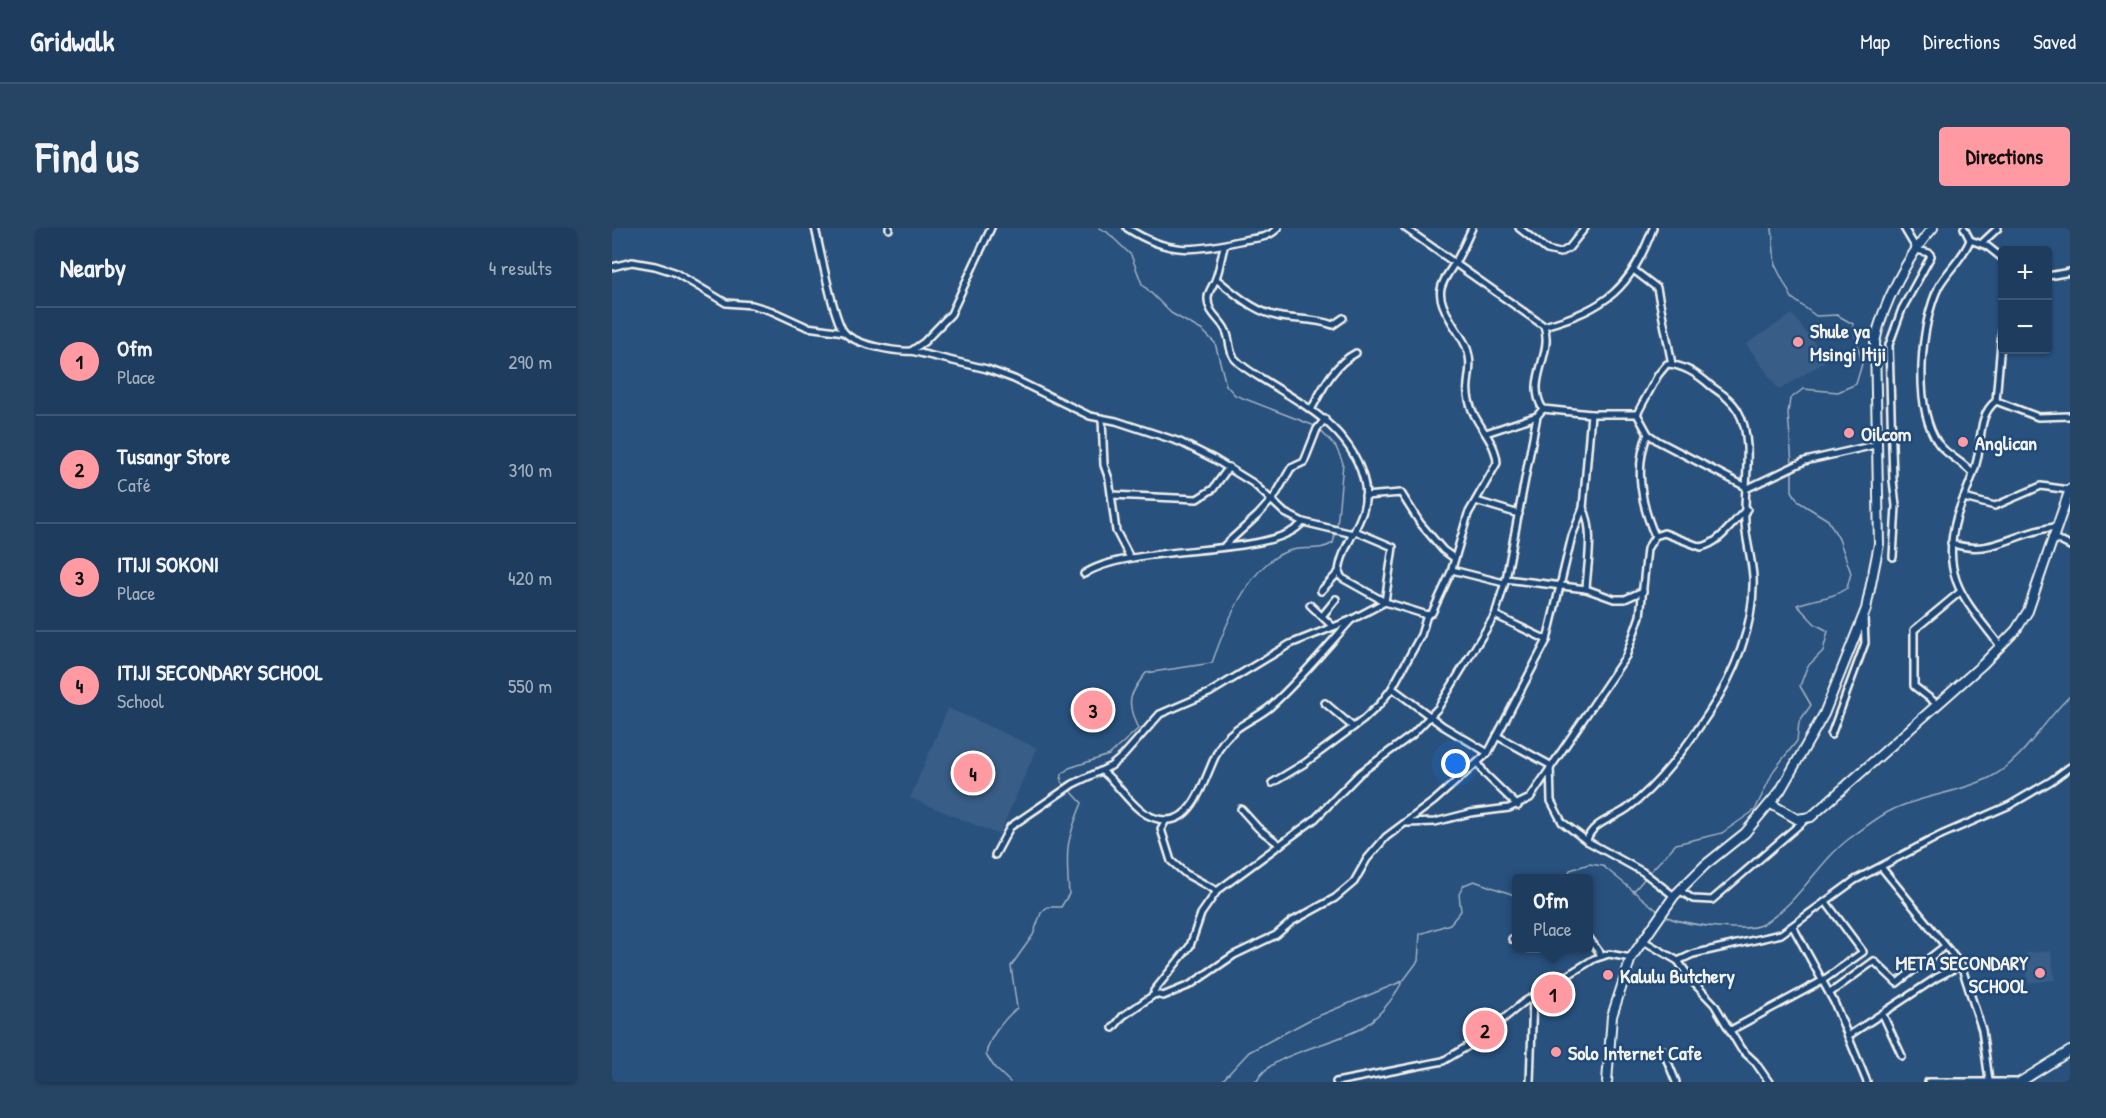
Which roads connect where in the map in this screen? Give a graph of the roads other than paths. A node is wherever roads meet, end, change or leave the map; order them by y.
1 (815, 228) edge
2 (991, 228) edge
3 (1126, 228) edge
4 (1278, 228) edge
5 (1405, 228) edge
6 (1472, 228) edge
7 (1519, 228) edge
8 (1585, 228) edge
9 (1653, 228) edge
10 (1904, 228) edge
11 (1933, 228) edge
12 (1964, 228) edge
13 (1998, 228) edge
14 (1970, 240) junction
15 (1982, 243) junction
16 (1224, 247) junction
17 (1917, 250) junction
18 (1998, 255) edge
19 (1456, 262) junction
20 (612, 267) edge
21 (1635, 271) junction
22 (2070, 272) edge
23 (2052, 275) edge
24 (1216, 279) junction
25 (1343, 318) dead end
26 (1544, 326) junction
27 (844, 332) junction
28 (911, 351) junction
29 (1356, 354) dead end
30 (2000, 354) edge
31 (1672, 364) junction
32 (1996, 401) junction
33 (1543, 409) junction
34 (1311, 410) junction
35 (1591, 414) junction
36 (1637, 414) junction
37 (1537, 416) junction
38 (2070, 416) edge
39 (1102, 419) junction
40 (1321, 424) junction
41 (1486, 433) junction
42 (1648, 434) junction
43 (1875, 445) junction
44 (1229, 467) junction
45 (1972, 473) junction
46 (1748, 488) junction
47 (2070, 489) edge
48 (1112, 495) junction
49 (1365, 496) junction
50 (1964, 498) junction
51 (1269, 501) junction
52 (1476, 501) junction
53 (1583, 508) junction
54 (1747, 509) junction
55 (1519, 514) junction
56 (1303, 522) junction
57 (2055, 527) junction
58 (1354, 533) junction
59 (1655, 536) junction
60 (2052, 537) junction
61 (1951, 543) junction
62 (1224, 546) junction
63 (2070, 546) edge
64 (1893, 557) dead end
65 (1130, 558) junction
66 (1455, 558) junction
67 (1452, 570) junction
68 (1340, 572) junction
69 (1084, 574) dead end
70 (1505, 581) junction
71 (1560, 586) junction
72 (1586, 589) junction
73 (1321, 591) dead end
74 (1643, 591) junction
75 (1960, 592) junction
76 (1336, 599) dead end
77 (1385, 602) junction
78 (1310, 605) dead end
79 (1323, 615) junction
80 (1427, 615) junction
81 (1495, 615) junction
82 (1864, 617) junction
83 (1351, 620) junction
84 (1332, 626) junction
85 (1547, 640) junction
86 (2001, 647) junction
87 (1392, 688) junction
88 (1325, 703) dead end
89 (1937, 704) junction
90 (1431, 716) junction
91 (1353, 727) junction
92 (1831, 735) dead end
93 (1497, 736) junction
94 (1488, 753) junction
95 (1478, 763) junction
96 (1550, 765) junction
97 (2070, 767) edge
98 (1103, 772) junction
99 (1272, 783) dead end
100 (1771, 804) junction
101 (1518, 806) junction
102 (1241, 809) dead end
103 (1806, 819) junction
104 (1166, 820) junction
105 (1407, 823) junction
106 (1587, 841) junction
107 (1280, 845) junction
108 (995, 855) dead end
109 (1882, 868) junction
110 (1216, 891) junction
111 (1677, 893) junction
112 (1826, 902) junction
113 (1793, 927) junction
114 (1642, 940) junction
115 (1593, 944) edge
116 (1945, 945) junction
117 (1602, 956) junction
118 (1631, 957) junction
119 (1678, 960) junction
120 (1961, 965) junction
121 (1822, 981) junction
122 (1830, 993) junction
123 (1155, 994) junction
124 (1533, 997) junction
125 (1883, 1015) junction
126 (1113, 1028) dead end
127 (1731, 1030) junction
128 (1848, 1036) junction
129 (1663, 1050) dead end
130 (2070, 1051) edge
131 (1902, 1056) dead end
132 (2030, 1079) edge
133 (1989, 1080) junction
134 (1336, 1082) edge
135 (1530, 1082) edge
136 (1607, 1082) edge
137 (1676, 1082) edge
138 (1769, 1082) edge
139 (1867, 1082) edge
140 (1928, 1082) edge
141 (2020, 1082) edge

1 - 27 street
2 - 28 street
3 - 16 street
4 - 16 street
5 - 19 street
6 - 19 street
7 - 8 street
9 - 21 street
10 - 17 street
11 - 17 main road
12 - 14 street
13 - 15 street
14 - 15 street
14 - 45 street
15 - 18 street
16 - 24 street
17 - 43 main road
17 - 64 street
19 - 26 street
19 - 41 street
20 - 27 street
21 - 26 street
21 - 31 street
22 - 23 street
24 - 25 street
24 - 34 street
26 - 33 street
27 - 28 street
28 - 39 street
29 - 34 street
30 - 32 street
31 - 36 street
31 - 46 street
32 - 38 street
32 - 45 street
33 - 35 street
33 - 37 street
34 - 40 street
35 - 36 street
35 - 53 street
36 - 42 street
37 - 41 street
37 - 55 street
39 - 44 street
39 - 48 street
40 - 49 street
40 - 51 street
41 - 52 street
42 - 46 street
42 - 59 street
43 - 46 street
43 - 82 main road
44 - 48 street
44 - 51 street
45 - 50 street
46 - 54 street
47 - 50 street
47 - 57 main road
48 - 65 street
49 - 58 street
49 - 66 street
50 - 61 street
51 - 56 street
51 - 62 street
52 - 55 street
52 - 66 street
53 - 71 street
53 - 72 street
54 - 59 street
54 - 106 street
55 - 70 street
56 - 58 street
56 - 62 street
57 - 60 main road
57 - 61 street
58 - 68 street
58 - 77 street
59 - 74 street
60 - 63 street
60 - 86 main road
61 - 75 street
62 - 65 street
65 - 69 street
66 - 67 street
67 - 70 street
67 - 80 street
68 - 73 street
68 - 77 street
70 - 71 street
70 - 81 street
71 - 72 street
71 - 85 street
72 - 74 street
74 - 96 street
75 - 86 street
75 - 89 street
76 - 79 street
77 - 80 street
77 - 83 street
78 - 79 street
79 - 84 street
80 - 87 street
81 - 85 street
81 - 90 street
82 - 92 street
82 - 100 main road
83 - 84 street
83 - 104 street
84 - 98 street
85 - 93 street
86 - 89 main road
87 - 90 street
87 - 91 street
88 - 91 street
89 - 103 main road
90 - 94 street
90 - 107 street
91 - 99 street
93 - 94 street
93 - 96 street
94 - 95 street
95 - 101 street
95 - 105 street
96 - 101 street
96 - 106 street
97 - 109 street
98 - 104 street
98 - 108 street
100 - 103 main road
100 - 111 main road
101 - 105 street
102 - 107 street
103 - 111 street
104 - 110 street
105 - 123 street
106 - 111 street
107 - 110 street
109 - 112 street
109 - 116 street
110 - 123 street
111 - 114 main road
112 - 113 street
112 - 121 street
113 - 119 street
113 - 121 street
114 - 118 main road
114 - 119 street
115 - 117 street
116 - 120 street
116 - 122 street
117 - 118 street
117 - 124 street
118 - 136 main road
119 - 127 street
120 - 125 street
120 - 133 street
121 - 122 street
121 - 127 street
122 - 128 street
123 - 126 street
124 - 134 street
124 - 135 street
125 - 128 street
125 - 131 street
127 - 138 street
128 - 139 street
129 - 137 street
130 - 132 main road
132 - 141 main road
133 - 140 street
133 - 141 street

